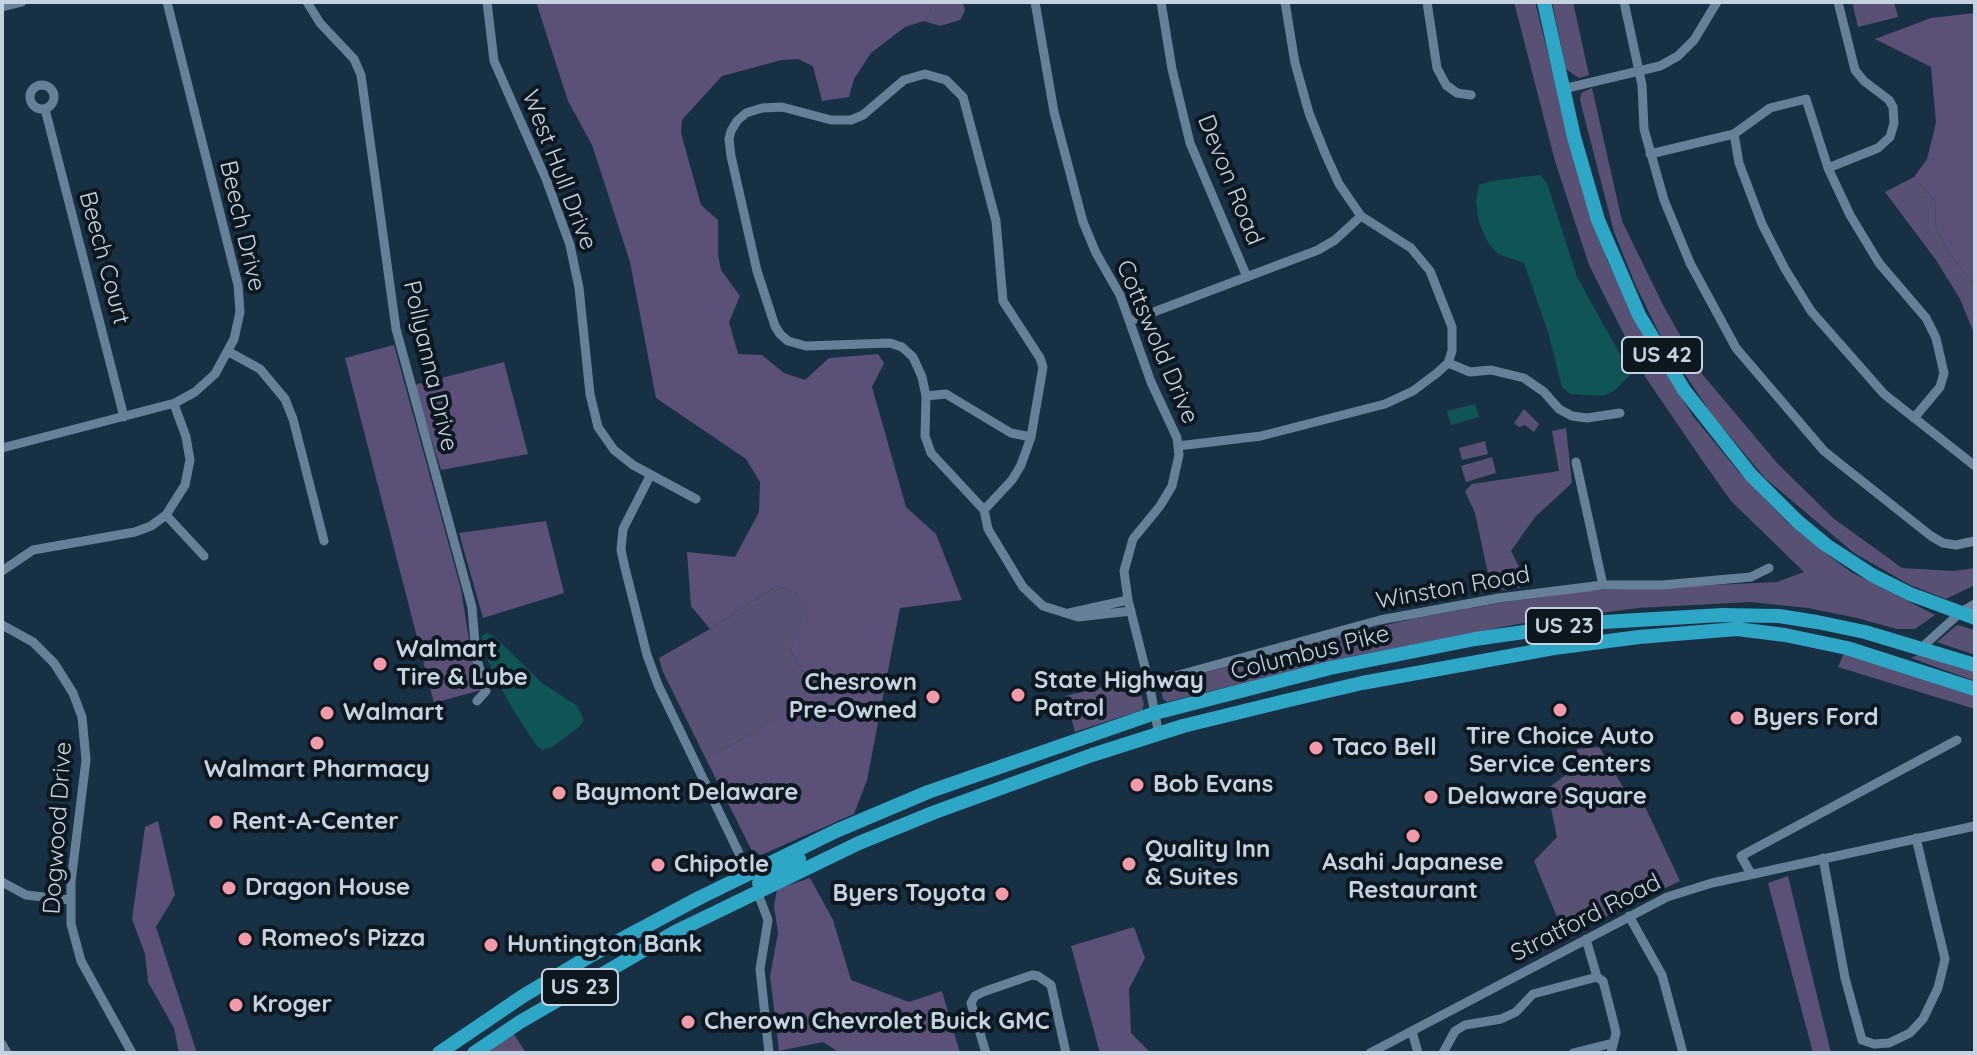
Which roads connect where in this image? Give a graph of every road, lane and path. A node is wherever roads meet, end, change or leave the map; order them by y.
1 (22, 2) edge
2 (167, 2) edge
3 (307, 2) edge
4 (487, 2) edge
5 (1035, 2) edge
6 (1161, 2) edge
7 (1285, 2) edge
8 (1427, 2) edge
9 (1544, 2) edge
10 (1624, 2) edge
11 (1717, 2) edge
12 (1838, 2) edge
13 (2, 7) edge
14 (1638, 71) junction
15 (1563, 89) junction
16 (1471, 95) dead end
17 (45, 109) dead end
18 (1734, 134) junction
19 (1650, 154) junction
20 (1828, 168) junction
21 (1361, 216) junction
22 (1247, 277) junction
23 (1130, 321) junction
24 (229, 352) junction
25 (1448, 363) junction
26 (926, 396) junction
27 (174, 404) junction
28 (1620, 413) dead end
29 (124, 417) junction
30 (1914, 418) junction
31 (1031, 437) junction
32 (1178, 446) junction
33 (2, 448) edge
34 (1576, 462) dead end
35 (1975, 466) edge
36 (650, 476) junction
37 (696, 499) dead end
38 (984, 510) junction
39 (166, 515) junction
40 (324, 541) dead end
41 (1975, 541) edge
42 (204, 556) dead end
43 (1769, 568) dead end
44 (2, 571) edge
45 (1603, 585) junction
46 (1975, 604) edge
47 (1129, 606) junction
48 (1975, 618) edge
49 (2, 625) edge
50 (1921, 648) junction
51 (1876, 656) junction
52 (1975, 665) edge
53 (1149, 683) junction
54 (1975, 689) edge
55 (477, 701) dead end
56 (1155, 713) junction
57 (1159, 735) junction
58 (1957, 740) dead end
59 (1061, 744) junction
60 (1068, 764) junction
61 (1975, 826) edge
62 (836, 831) junction
63 (1916, 838) junction
64 (1823, 858) junction
65 (749, 874) junction
66 (1751, 874) junction
67 (2, 882) edge
68 (757, 891) junction
69 (70, 900) junction
70 (1629, 916) junction
71 (1586, 939) junction
72 (659, 941) junction
73 (1597, 977) junction
74 (1448, 1012) junction
75 (1412, 1031) junction
76 (1455, 1031) junction
77 (2, 1044) edge
78 (1612, 1048) edge
79 (7, 1053) edge
80 (132, 1053) edge
81 (439, 1053) edge
82 (474, 1053) edge
83 (769, 1053) edge
84 (986, 1053) edge
85 (1066, 1053) edge
86 (1370, 1053) edge
87 (1418, 1053) edge
88 (1443, 1053) edge
89 (1573, 1053) edge
90 (1683, 1053) edge

1 - 13 street
2 - 24 street, Beech Drive
3 - 55 street, Pollyanna Drive
4 - 36 street, West Hull Drive
5 - 23 street, Cottswold Drive
6 - 22 street, Devon Road
7 - 21 street
8 - 16 street
9 - 15 highway, US 42
10 - 14 street
11 - 14 street
12 - 20 street
14 - 15 street
14 - 19 street
15 - 48 highway, US 42
17 - 29 street, Beech Court
18 - 19 street
18 - 20 street
18 - 30 street
19 - 41 street
20 - 30 street
21 - 22 street
21 - 25 street
22 - 23 street
23 - 32 street, Cottswold Drive
24 - 27 street, Beech Drive
24 - 40 street
25 - 28 street
25 - 32 street
26 - 31 street
26 - 31 street
26 - 38 street
27 - 29 street, Beech Drive
27 - 39 street
29 - 33 street, Beech Drive
30 - 35 street
31 - 38 street
32 - 47 street, Cottswold Drive
34 - 45 street
36 - 37 street, West Hull Drive
36 - 65 street
38 - 47 street
39 - 42 street
39 - 44 street
43 - 45 street, Winston Road
45 - 53 street, Winston Road
46 - 50 street
47 - 53 street, Cottswold Drive
49 - 69 street, Dogwood Drive
50 - 51 highway
50 - 52 highway, Columbus Pike / US 23
50 - 56 highway, Columbus Pike / US 23
51 - 54 highway, Columbus Pike / US 23
51 - 57 highway, Columbus Pike / US 23
53 - 56 street, Cottswold Drive
56 - 57 street, Cottswold Drive
56 - 59 highway, Columbus Pike / US 23
57 - 60 highway, Columbus Pike / US 23
58 - 66 street
59 - 60 street
59 - 62 highway, Columbus Pike / US 23
60 - 68 highway, Columbus Pike / US 23
61 - 63 street, Stratford Road
62 - 65 highway, Columbus Pike / US 23
62 - 68 highway
63 - 64 street, Stratford Road
63 - 64 street
64 - 66 street, Stratford Road
65 - 72 highway
65 - 81 highway, Columbus Pike / US 23
66 - 70 street, Stratford Road
67 - 69 street
68 - 72 highway, Columbus Pike / US 23
68 - 83 street
69 - 80 street, Dogwood Drive
70 - 71 street, Stratford Road
70 - 90 street
71 - 73 street
71 - 74 street, Stratford Road
72 - 82 highway, Columbus Pike / US 23
73 - 76 street
73 - 78 street
74 - 75 street, Stratford Road
74 - 76 street
75 - 86 street, Stratford Road
75 - 87 street
76 - 88 street
77 - 79 street
78 - 89 street
84 - 85 street

